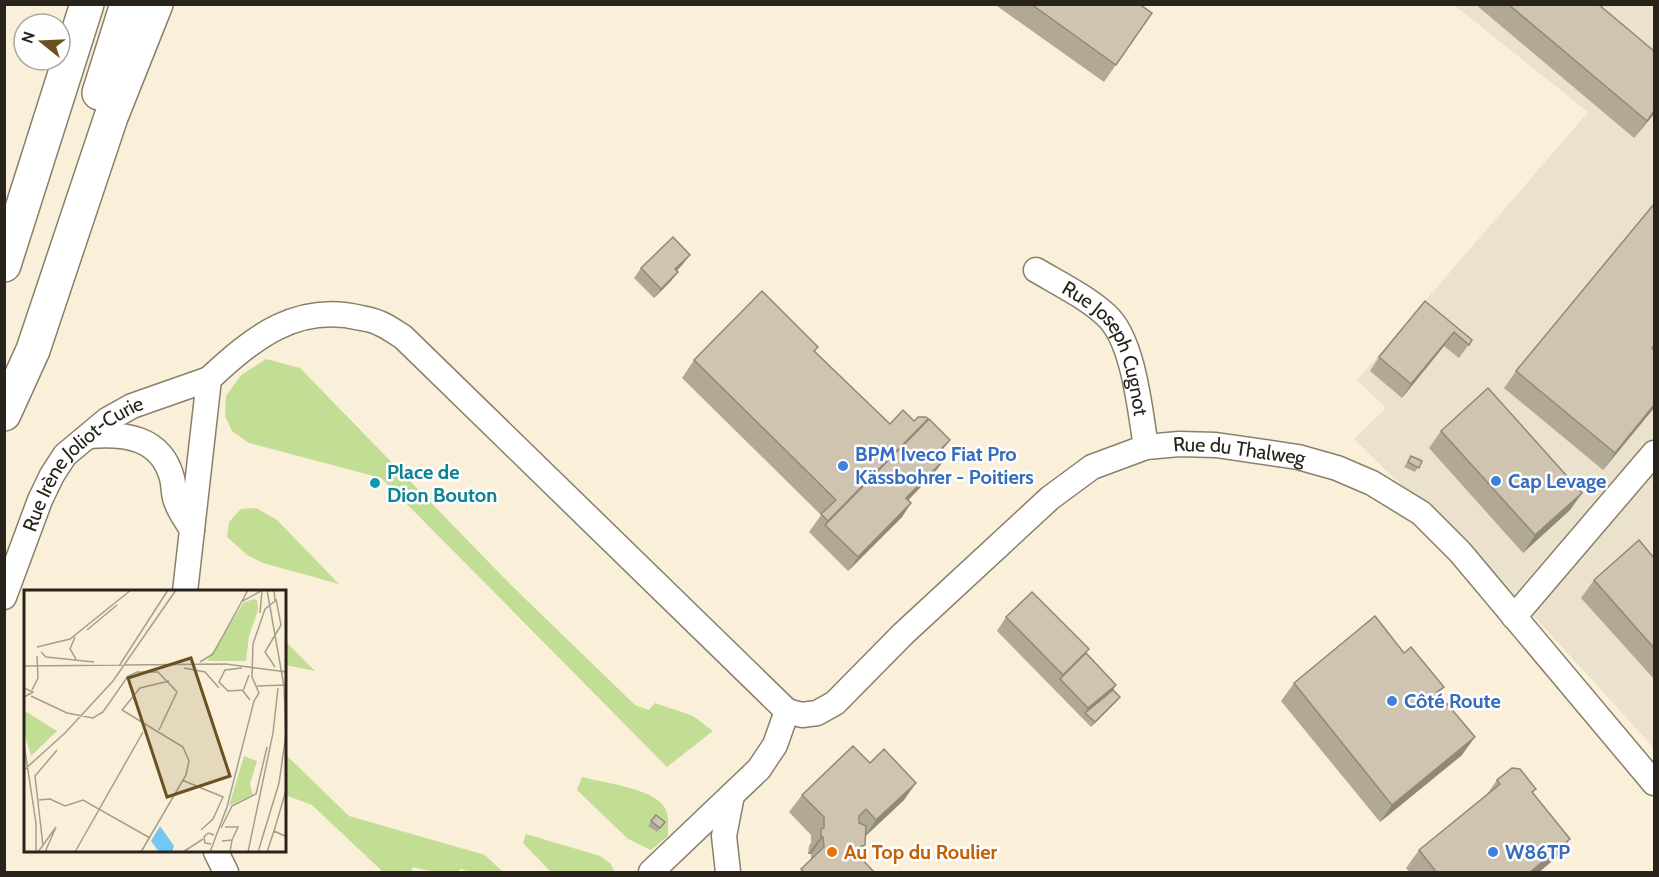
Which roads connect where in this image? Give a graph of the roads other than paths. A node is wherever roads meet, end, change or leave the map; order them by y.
1 (87, 4) edge
2 (127, 4) edge
3 (156, 4) edge
4 (44, 72) edge
5 (4, 201) edge
6 (4, 264) edge
7 (1036, 270) dead end
8 (209, 379) junction
9 (4, 396) edge
10 (4, 414) edge
11 (89, 436) junction
12 (1146, 447) junction
13 (1654, 453) edge
14 (192, 530) junction
15 (185, 590) edge
16 (4, 597) edge
17 (1514, 617) junction
18 (787, 711) junction
19 (1654, 783) edge
20 (732, 795) junction
21 (216, 853) edge
22 (226, 873) edge
23 (651, 873) edge
24 (728, 873) edge

1 - 6 highway
2 - 9 highway
3 - 10 highway
4 - 5 highway
7 - 12 street, Rue Joseph Cugnot
8 - 11 street, Rue Irène Joliot-Curie
8 - 14 street
8 - 18 street
11 - 14 street
11 - 16 street, Rue Irène Joliot-Curie
12 - 17 street, Rue du Thalweg
12 - 18 street, Rue du Thalweg
13 - 17 street
14 - 15 street
17 - 19 street, Rue du Thalweg
18 - 20 street
20 - 23 street
20 - 24 street
21 - 22 street

